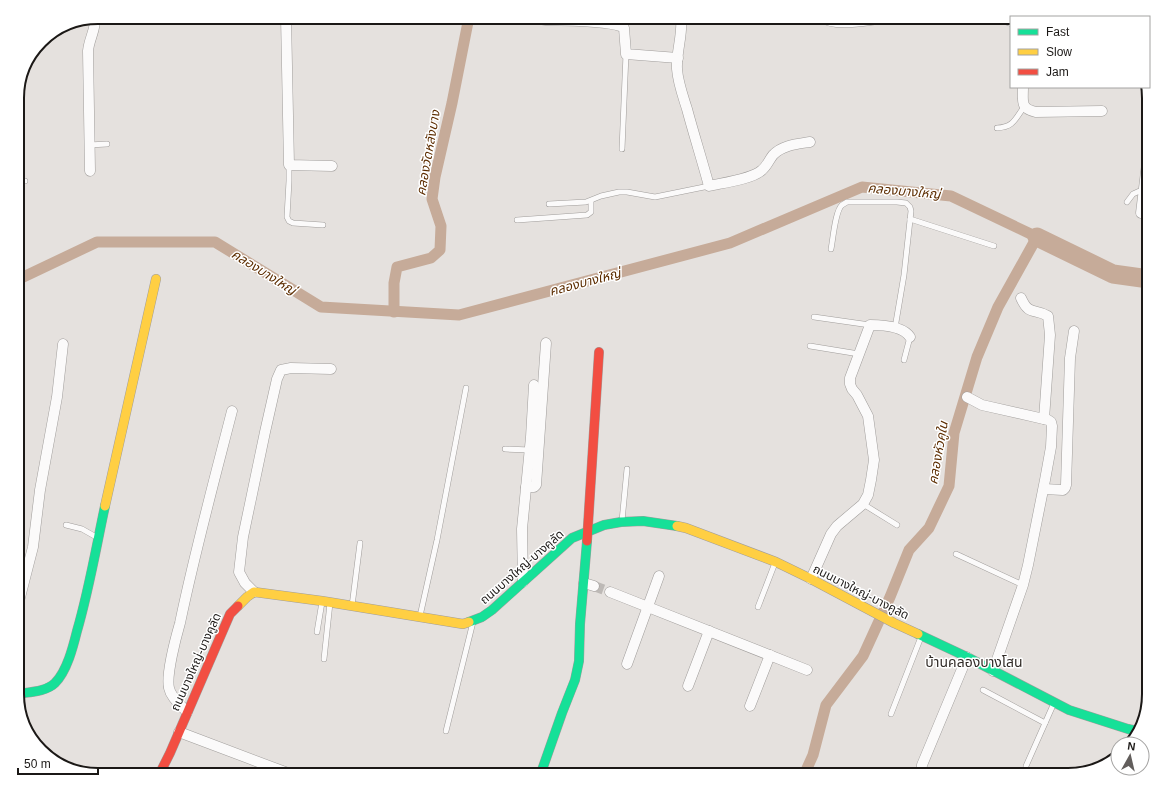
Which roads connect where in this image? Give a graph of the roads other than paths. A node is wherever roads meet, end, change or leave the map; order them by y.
1 (95, 24) edge
2 (286, 24) edge
3 (606, 24) edge
4 (681, 24) edge
5 (626, 54) junction
6 (678, 58) junction
7 (1022, 88) edge
8 (1024, 107) junction
9 (1102, 111) dead end
10 (997, 128) dead end
11 (810, 142) dead end
12 (107, 144) dead end
13 (89, 145) junction
14 (622, 149) dead end
15 (289, 165) junction
16 (332, 166) dead end
17 (90, 171) dead end
18 (709, 186) junction
19 (1142, 190) edge
20 (591, 200) junction
21 (1127, 202) dead end
22 (549, 204) dead end
23 (1142, 205) edge
24 (1141, 213) dead end
25 (910, 219) junction
26 (517, 220) dead end
27 (323, 225) dead end
28 (994, 246) dead end
29 (832, 249) dead end
30 (156, 279) dead end
31 (1021, 298) dead end
32 (814, 317) dead end
33 (870, 324) junction
34 (895, 328) junction
35 (1074, 331) dead end
36 (910, 337) joint
37 (546, 343) dead end
38 (63, 344) dead end
39 (810, 346) dead end
40 (599, 352) dead end
41 (859, 354) junction
42 (904, 360) dead end
43 (331, 369) dead end
44 (534, 385) dead end
45 (466, 388) dead end
46 (967, 397) dead end
47 (232, 411) dead end
48 (1044, 419) junction
49 (505, 449) dead end
50 (530, 450) junction
51 (627, 469) dead end
52 (526, 487) junction
53 (1044, 489) junction
54 (863, 504) junction
55 (622, 522) junction
56 (66, 525) dead end
57 (896, 525) dead end
58 (588, 531) junction
59 (98, 538) junction
60 (360, 543) dead end
61 (956, 554) dead end
62 (776, 562) junction
63 (659, 576) dead end
64 (811, 579) junction
65 (24, 582) edge
66 (523, 582) junction
67 (1023, 585) junction
68 (254, 592) junction
69 (610, 592) tunnel mouth
70 (326, 602) junction
71 (352, 606) junction
72 (648, 607) junction
73 (758, 607) dead end
74 (420, 617) junction
75 (474, 621) junction
76 (709, 631) junction
77 (317, 632) dead end
78 (922, 636) junction
79 (770, 655) junction
80 (967, 657) junction
81 (324, 659) dead end
82 (628, 664) dead end
83 (808, 670) dead end
84 (993, 671) junction
85 (688, 686) dead end
86 (982, 690) dead end
87 (24, 693) edge
88 (1054, 702) junction
89 (750, 706) dead end
90 (187, 712) junction
91 (891, 714) dead end
92 (1045, 723) junction
93 (1133, 729) edge
94 (446, 731) dead end
95 (179, 732) junction
96 (1026, 766) dead end
97 (162, 768) edge
98 (274, 768) edge
99 (543, 768) edge
100 (922, 768) edge

1 - 13 street
2 - 15 street
3 - 5 street
4 - 6 street
5 - 6 street
5 - 14 lane
6 - 18 street
7 - 8 street
8 - 9 street
8 - 10 lane
11 - 18 street
12 - 13 lane
13 - 17 street
15 - 16 street
15 - 27 lane
18 - 20 lane
19 - 21 lane
20 - 22 lane
20 - 26 lane
23 - 24 street
25 - 28 lane
25 - 29 lane
25 - 34 lane
30 - 59 street
31 - 48 street
32 - 33 lane
33 - 34 street
33 - 41 street
34 - 36 street
35 - 53 street
36 - 42 lane
37 - 52 street
38 - 65 street
39 - 41 lane
40 - 58 street
41 - 54 street
43 - 68 street
44 - 50 street
45 - 74 lane
46 - 48 street
47 - 90 street
48 - 53 street
49 - 50 lane
50 - 52 street
51 - 55 lane
52 - 66 street
53 - 67 street
54 - 57 lane
54 - 64 street
55 - 58 street, ถนนบางใหญ่-บางคูลัด
55 - 62 street, ถนนบางใหญ่-บางคูลัด
56 - 59 lane
58 - 66 street, ถนนบางใหญ่-บางคูลัด
58 - 99 street
59 - 87 street
60 - 71 lane
61 - 67 lane
62 - 64 street, ถนนบางใหญ่-บางคูลัด
62 - 73 lane
63 - 72 street
64 - 78 street, ถนนบางใหญ่-บางคูลัด
66 - 75 street, ถนนบางใหญ่-บางคูลัด
67 - 84 street
68 - 70 street, ถนนบางใหญ่-บางคูลัด
68 - 90 street, ถนนบางใหญ่-บางคูลัด
69 - 72 street
70 - 71 street, ถนนบางใหญ่-บางคูลัด
70 - 77 lane
70 - 81 lane
71 - 74 street, ถนนบางใหญ่-บางคูลัด
72 - 76 street
72 - 82 street
74 - 75 street, ถนนบางใหญ่-บางคูลัด
75 - 94 lane
76 - 79 street
76 - 85 street
78 - 80 street, ถนนบางใหญ่-บางคูลัด
78 - 91 lane
79 - 83 street
79 - 89 street
80 - 84 street, ถนนบางใหญ่-บางคูลัด
80 - 100 street
84 - 88 street, ถนนบางใหญ่-บางคูลัด
86 - 92 lane
88 - 92 lane
88 - 93 street, ถนนบางใหญ่-บางคูลัด
90 - 95 street, ถนนบางใหญ่-บางคูลัด
92 - 96 lane
95 - 97 street, ถนนบางใหญ่-บางคูลัด
95 - 98 street

